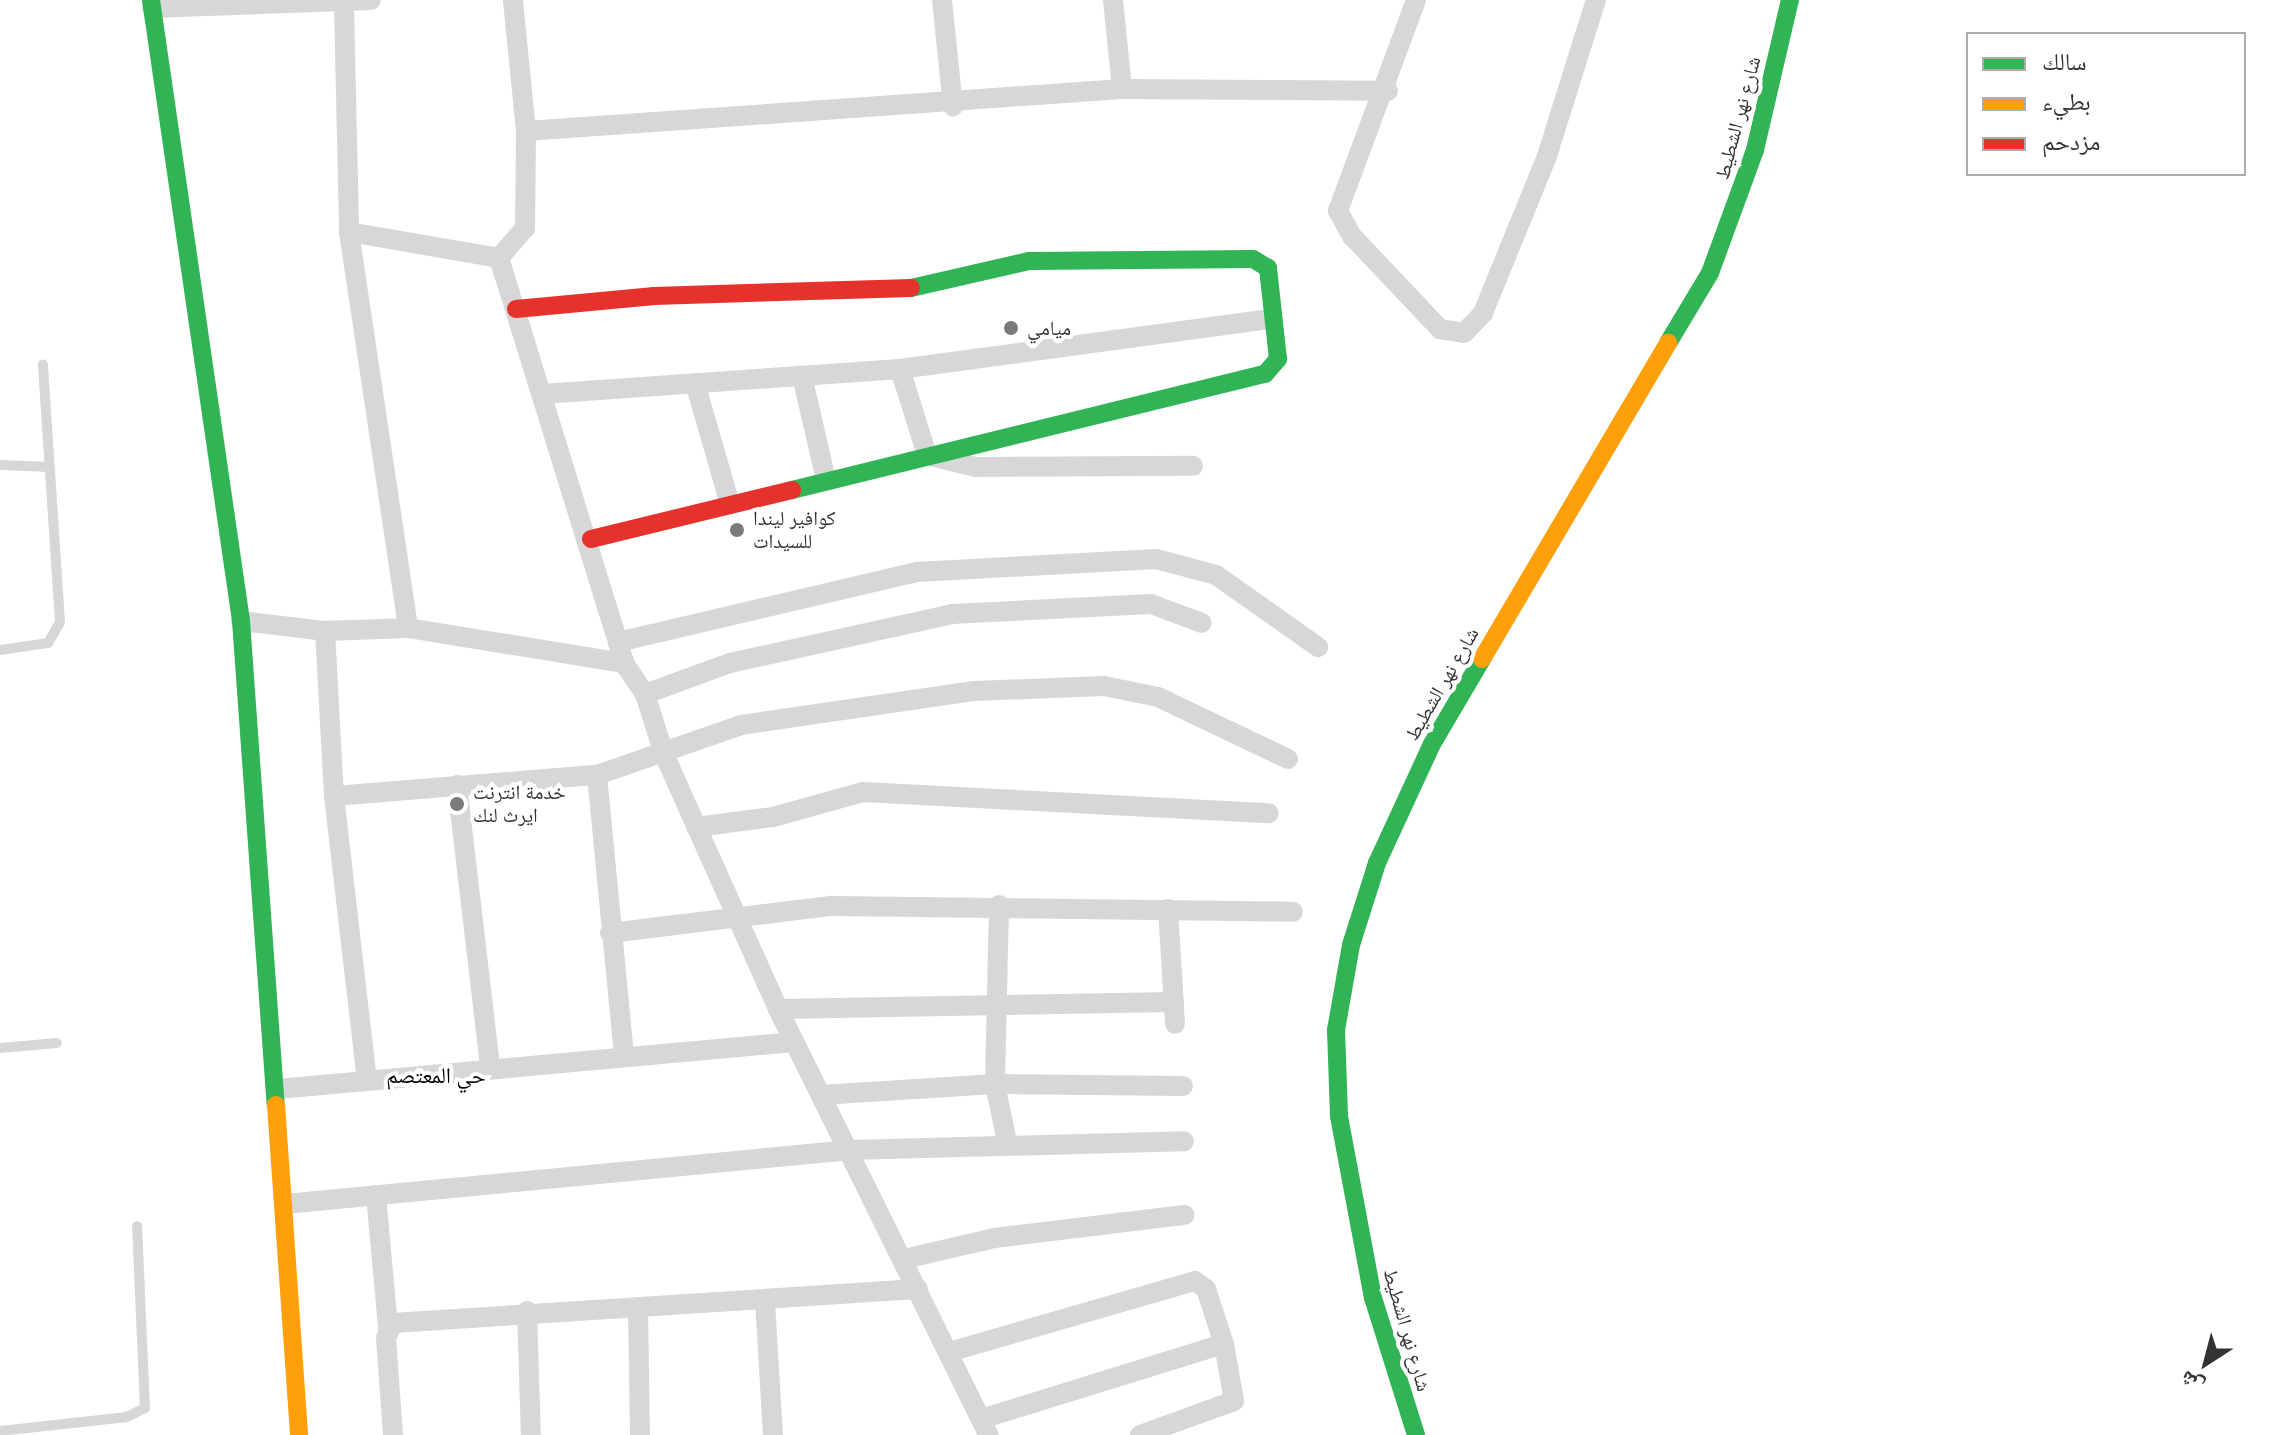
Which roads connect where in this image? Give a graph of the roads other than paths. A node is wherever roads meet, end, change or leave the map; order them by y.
1 (371, 0) edge
2 (513, 0) edge
3 (942, 0) edge
4 (1113, 0) edge
5 (1416, 0) edge
6 (1596, 0) edge
7 (1790, 0) edge
8 (151, 4) edge
9 (344, 5) junction
10 (1122, 89) junction
11 (1388, 91) junction
12 (953, 106) junction
13 (526, 131) junction
14 (349, 232) junction
15 (499, 258) junction
16 (516, 309) junction
17 (1271, 319) junction
18 (43, 365) dead end
19 (900, 369) junction
20 (802, 376) junction
21 (695, 383) junction
22 (542, 394) junction
23 (927, 455) junction
24 (0, 465) edge
25 (1193, 466) dead end
26 (49, 467) junction
27 (826, 480) junction
28 (730, 504) junction
29 (591, 539) junction
30 (241, 621) junction
31 (1202, 623) dead end
32 (408, 628) junction
33 (325, 631) junction
34 (618, 642) junction
35 (1318, 647) dead end
36 (0, 650) edge
37 (624, 663) junction
38 (645, 694) junction
39 (664, 754) junction
40 (1288, 759) dead end
41 (597, 775) junction
42 (457, 785) junction
43 (334, 796) junction
44 (1268, 813) dead end
45 (696, 827) junction
46 (999, 905) junction
47 (1168, 909) junction
48 (1293, 912) dead end
49 (735, 916) junction
50 (610, 933) junction
51 (1174, 1002) junction
52 (995, 1006) junction
53 (778, 1009) junction
54 (1175, 1024) dead end
55 (794, 1042) junction
56 (57, 1043) dead end
57 (0, 1048) edge
58 (624, 1055) junction
59 (490, 1068) junction
60 (367, 1080) junction
61 (995, 1084) junction
62 (1183, 1086) dead end
63 (278, 1089) junction
64 (821, 1095) junction
65 (1184, 1141) dead end
66 (1007, 1142) junction
67 (850, 1150) junction
68 (376, 1195) junction
69 (285, 1204) junction
70 (1185, 1215) dead end
71 (137, 1226) dead end
72 (904, 1259) junction
73 (918, 1289) junction
74 (765, 1301) junction
75 (638, 1308) junction
76 (527, 1311) junction
77 (388, 1327) junction
78 (1224, 1344) junction
79 (949, 1352) junction
80 (985, 1427) edge
81 (0, 1431) edge
82 (299, 1435) edge
83 (393, 1435) edge
84 (531, 1435) edge
85 (640, 1435) edge
86 (773, 1435) edge
87 (1140, 1435) edge
88 (1416, 1435) edge

1 - 9 street
2 - 13 street
3 - 12 street
4 - 10 street
5 - 11 street
6 - 11 street
7 - 88 street, شارع نهر الشطيط
8 - 9 street
8 - 30 street
9 - 14 street
10 - 11 street
10 - 12 street
12 - 13 street
13 - 15 street
14 - 15 street
14 - 32 street
15 - 16 street
16 - 17 street
16 - 22 street
17 - 19 street
17 - 23 street
18 - 26 lane
19 - 20 street
19 - 23 street
20 - 21 street
20 - 27 street
21 - 22 street
21 - 28 street
22 - 29 street
23 - 25 street
23 - 27 street
24 - 26 lane
26 - 36 lane
27 - 28 street
28 - 29 street
29 - 34 street
30 - 33 street
30 - 63 street
31 - 38 street
32 - 33 street
32 - 37 street
33 - 43 street
34 - 35 street
34 - 37 street
37 - 38 street
38 - 39 street
39 - 40 street
39 - 41 street
39 - 45 street
41 - 42 street
41 - 50 street
42 - 43 street
42 - 59 street
43 - 60 street
44 - 45 street
45 - 49 street
46 - 47 street
46 - 49 street
46 - 52 street
47 - 48 street
47 - 51 street
49 - 50 street
49 - 53 street
50 - 58 street
51 - 52 street
51 - 54 street
52 - 53 street
52 - 61 street
53 - 55 street
55 - 58 street
55 - 64 street
56 - 57 lane
58 - 59 street
59 - 60 street
60 - 63 street
61 - 62 street
61 - 64 street
61 - 66 street
63 - 69 street
64 - 67 street
65 - 66 street
66 - 67 street
67 - 68 street
67 - 72 street
68 - 69 street
68 - 77 street
69 - 82 street
70 - 72 street
71 - 81 lane
72 - 73 street
73 - 74 street
73 - 79 street
74 - 75 street
74 - 86 street
75 - 76 street
75 - 85 street
76 - 77 street
76 - 84 street
77 - 83 street
78 - 79 street
78 - 80 street
78 - 87 street
79 - 80 street

